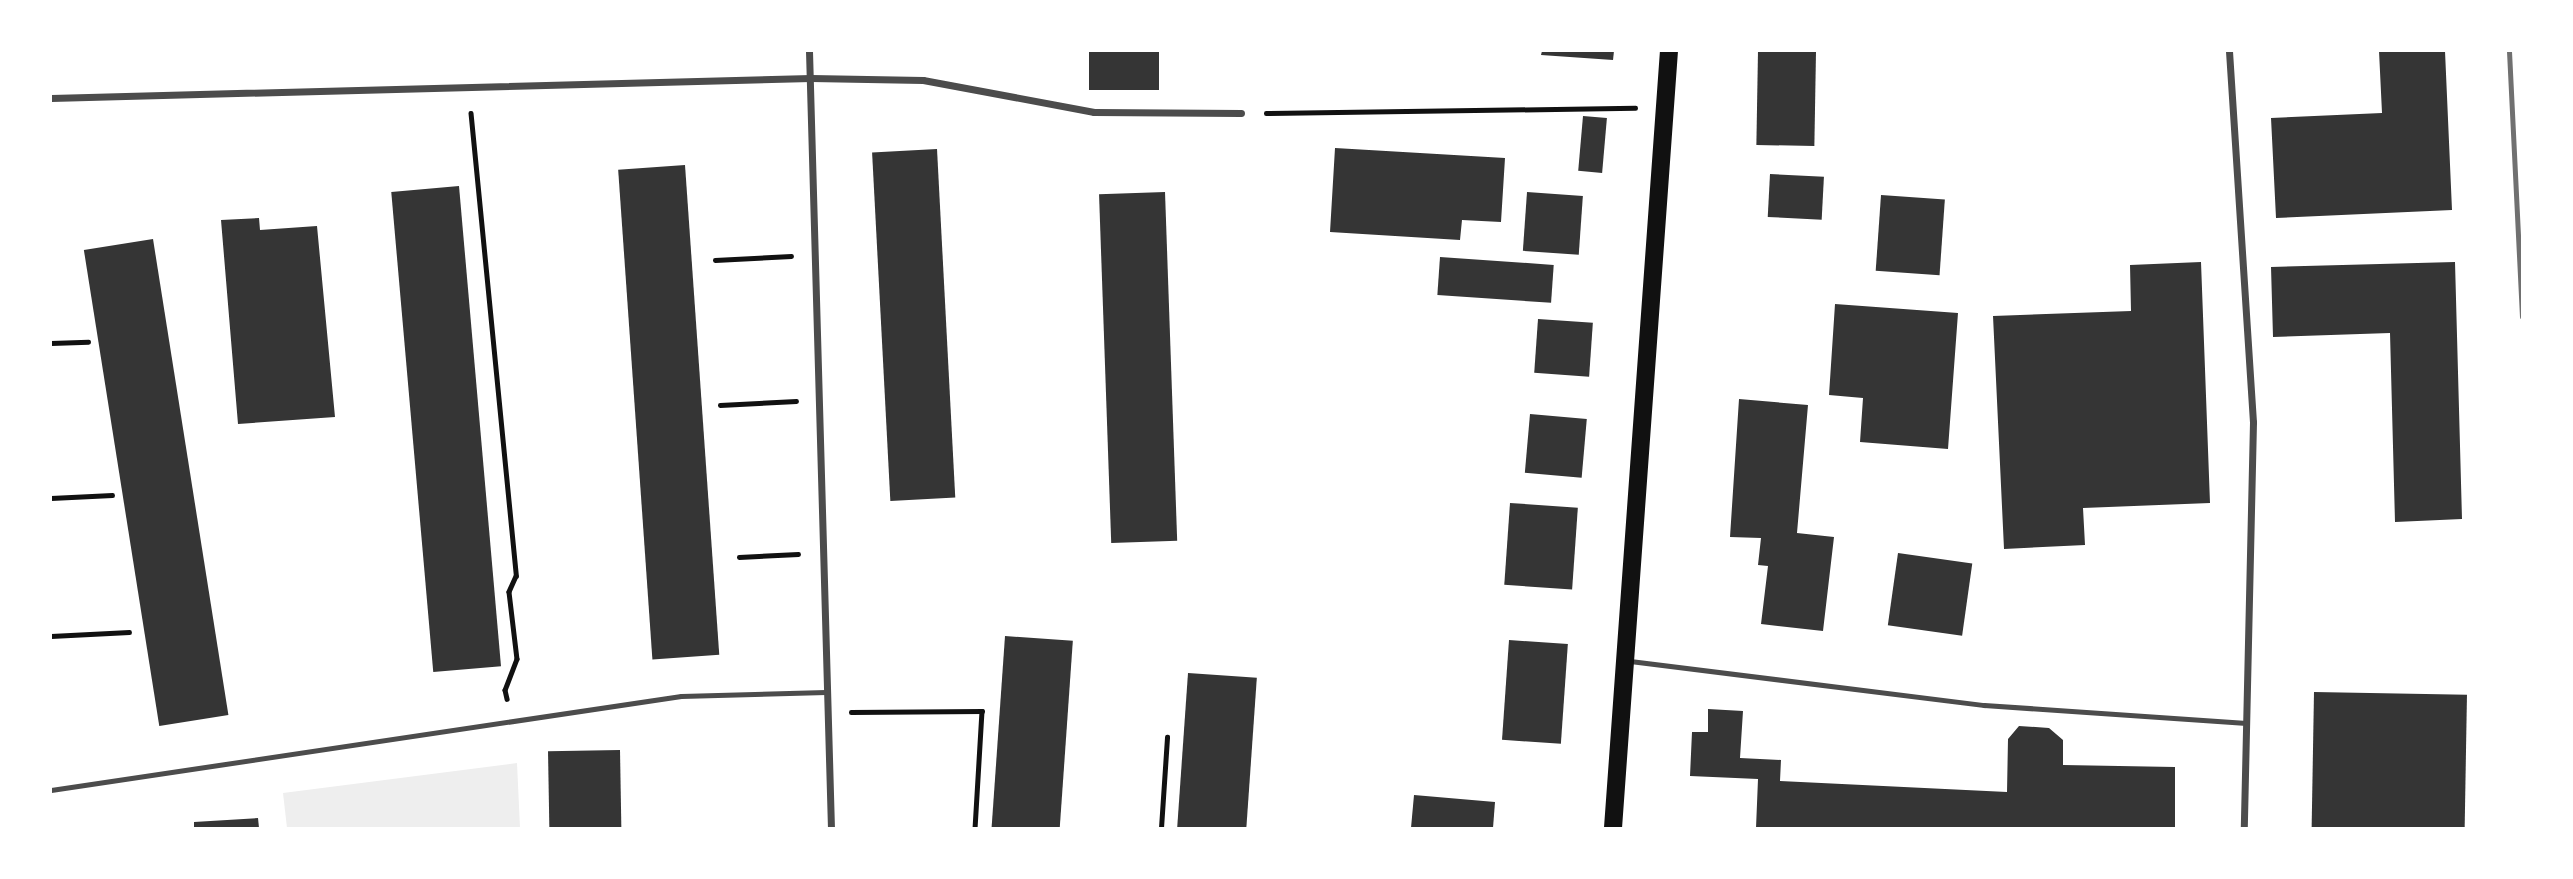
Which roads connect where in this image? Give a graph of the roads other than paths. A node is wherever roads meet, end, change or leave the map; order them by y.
1 (809, 51) edge
2 (1669, 51) edge
3 (2229, 51) edge
4 (811, 78) junction
5 (51, 98) edge
6 (1241, 113) road end
7 (1627, 660) junction
8 (826, 692) junction
9 (2246, 723) junction
10 (51, 790) edge
11 (831, 828) edge
12 (1613, 828) edge
13 (2244, 828) edge

1 - 4 street
2 - 7 main road
3 - 9 street
4 - 5 street
4 - 6 street
4 - 8 street
7 - 9 lane
7 - 12 main road
8 - 10 lane
8 - 11 street
9 - 13 street

